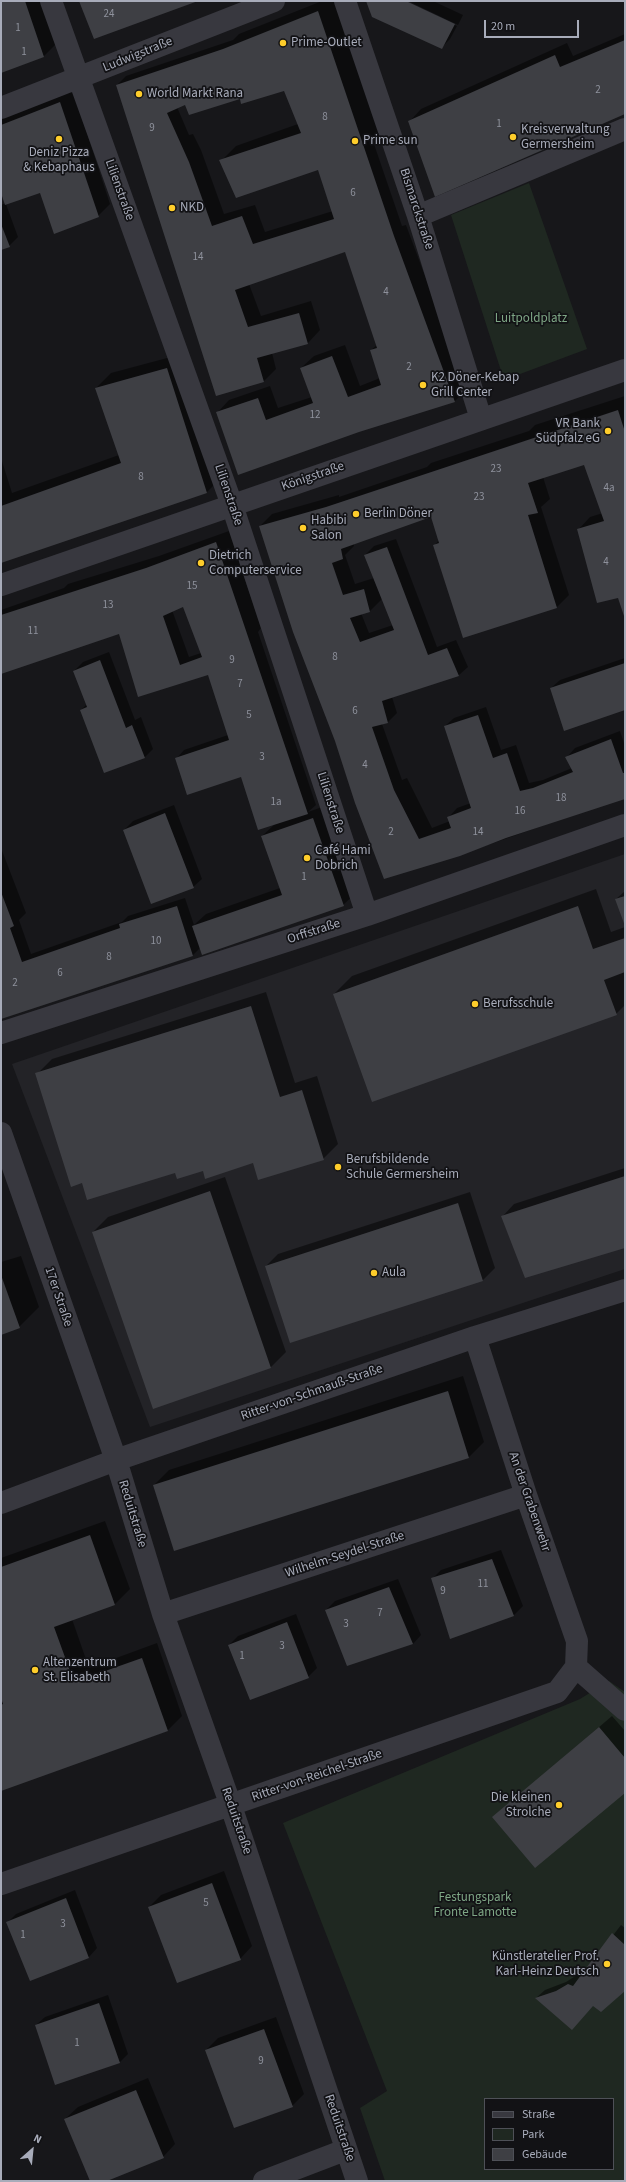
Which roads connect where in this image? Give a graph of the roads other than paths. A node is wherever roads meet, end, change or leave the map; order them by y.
1 (51, 1) edge
2 (274, 1) edge
3 (345, 1) edge
4 (80, 79) junction
5 (1, 108) edge
6 (625, 129) edge
7 (418, 216) junction
8 (625, 370) edge
9 (481, 420) junction
10 (232, 505) junction
11 (1, 585) edge
12 (625, 825) edge
13 (367, 915) junction
14 (1, 1033) edge
15 (1, 1133) edge
16 (625, 1290) edge
17 (475, 1337) junction
18 (116, 1460) junction
19 (526, 1495) junction
20 (1, 1503) edge
21 (163, 1614) junction
22 (576, 1667) junction
23 (625, 1710) edge
24 (231, 1806) junction
25 (1, 1884) edge
26 (345, 2150) junction
27 (264, 2181) edge
28 (357, 2181) edge

1 - 4 street, Lilienstraße
2 - 4 street, Ludwigstraße
3 - 7 street, Bismarckstraße
4 - 5 street, Ludwigstraße
4 - 10 street, Lilienstraße
6 - 7 street
7 - 9 street, Bismarckstraße
8 - 9 street, Königstraße
9 - 10 street, Königstraße
10 - 11 street, Königstraße
10 - 13 street, Lilienstraße
12 - 13 street, Orffstraße
13 - 14 street, Orffstraße
15 - 18 street, 17er Straße
16 - 17 street, Ritter-von-Schmauß-Straße
17 - 18 street, Ritter-von-Schmauß-Straße
17 - 19 street, An der Grabenwehr
18 - 20 street, Ritter-von-Schmauß-Straße
18 - 21 street, Reduitstraße
19 - 21 street, Wilhelm-Seydel-Straße
19 - 22 street, An der Grabenwehr
21 - 24 street, Reduitstraße
22 - 23 street
22 - 24 street, Ritter-von-Reichel-Straße
24 - 25 street, Ritter-von-Reichel-Straße
24 - 26 street, Reduitstraße
26 - 27 street
26 - 28 street, Reduitstraße

